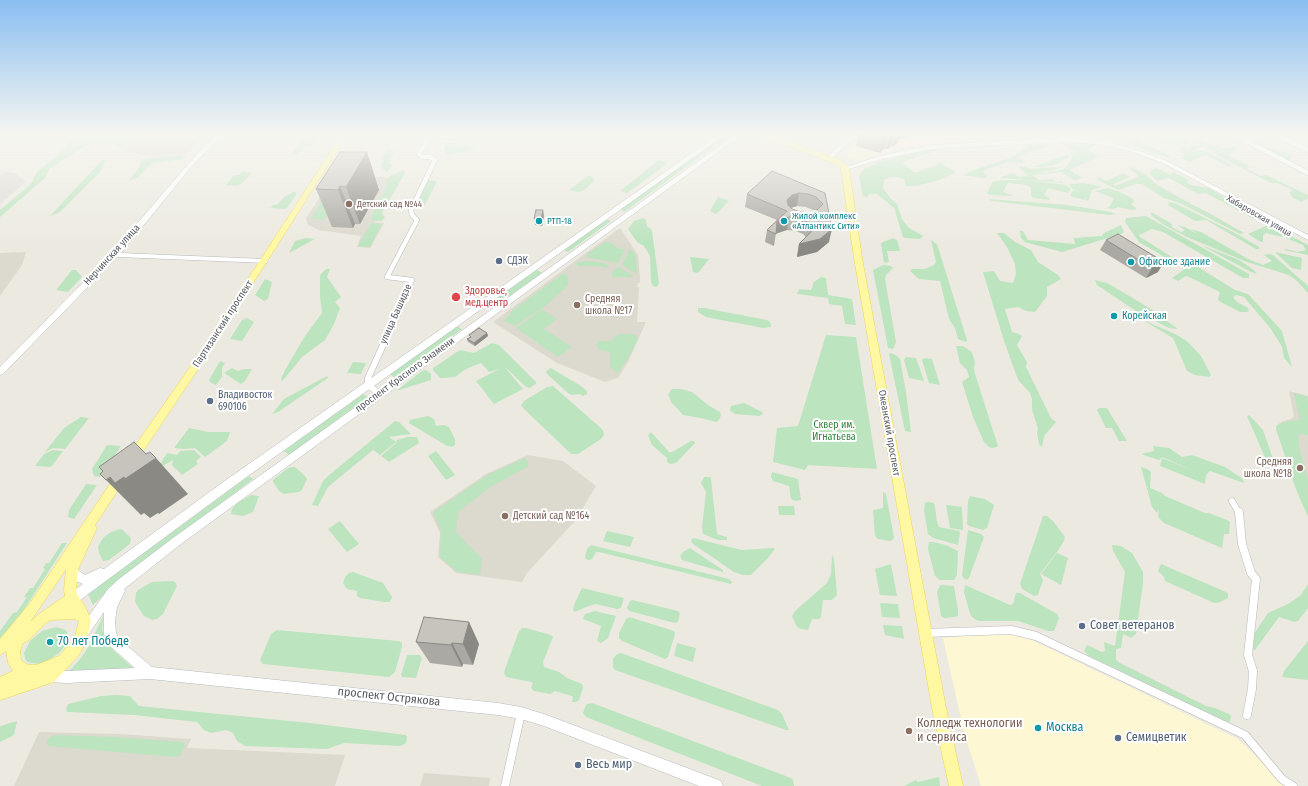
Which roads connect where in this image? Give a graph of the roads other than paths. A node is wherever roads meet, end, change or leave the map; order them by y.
1 (184, 171) edge
2 (321, 171) edge
3 (430, 171) edge
4 (671, 171) edge
5 (689, 171) edge
6 (845, 171) edge
7 (1182, 171) edge
8 (1190, 175) junction
9 (1308, 238) edge
10 (1308, 244) edge
11 (115, 255) junction
12 (264, 261) junction
13 (0, 372) edge
14 (368, 385) junction
15 (380, 394) junction
16 (257, 464) junction
17 (269, 475) junction
18 (1232, 501) dead end
19 (98, 513) junction
20 (121, 563) junction
21 (72, 569) junction
22 (123, 583) junction
23 (72, 599) junction
24 (34, 607) junction
25 (84, 616) junction
26 (43, 618) junction
27 (84, 632) junction
28 (925, 633) junction
29 (16, 645) junction
30 (0, 649) edge
31 (0, 655) edge
32 (62, 661) junction
33 (32, 672) junction
34 (150, 673) junction
35 (50, 677) junction
36 (0, 684) edge
37 (0, 693) edge
38 (521, 712) junction
39 (1247, 715) dead end
40 (505, 786) edge
41 (716, 786) edge
42 (956, 786) edge
43 (1292, 786) edge

1 - 11 main road, Нерчинская улица
2 - 12 main road, Партизанский проспект
3 - 14 street, улица Башидзе
4 - 14 main road, проспект Красного Знамени
5 - 15 main road, проспект Красного Знамени
6 - 28 main road, Океанский проспект
7 - 8 main road, Хабаровская улица
8 - 9 main road, Хабаровская улица
8 - 10 main road, Хабаровская улица
11 - 12 main road
11 - 13 main road, Нерчинская улица
12 - 19 main road, Партизанский проспект
14 - 15 street
14 - 16 main road, проспект Красного Знамени
15 - 17 main road, проспект Красного Знамени
16 - 17 main road
16 - 20 main road, проспект Красного Знамени
17 - 22 main road, проспект Красного Знамени
18 - 39 street
19 - 21 main road, Партизанский проспект
19 - 24 main road, Партизанский проспект
20 - 21 main road, проспект Красного Знамени
20 - 23 main road, проспект Красного Знамени
21 - 23 main road, Партизанский проспект
22 - 27 main road, проспект Красного Знамени
22 - 34 main road
23 - 25 main road
23 - 26 main road
24 - 29 main road
24 - 30 main road, Партизанский проспект
25 - 26 main road
25 - 27 main road
26 - 29 main road
27 - 32 main road
28 - 42 main road, Океанский проспект
28 - 43 street
29 - 31 main road
29 - 33 main road
32 - 33 main road
32 - 35 main road
33 - 35 main road
33 - 36 main road
34 - 35 main road, проспект Острякова
34 - 38 main road, проспект Острякова
35 - 37 main road
38 - 40 street
38 - 41 main road, проспект Острякова

